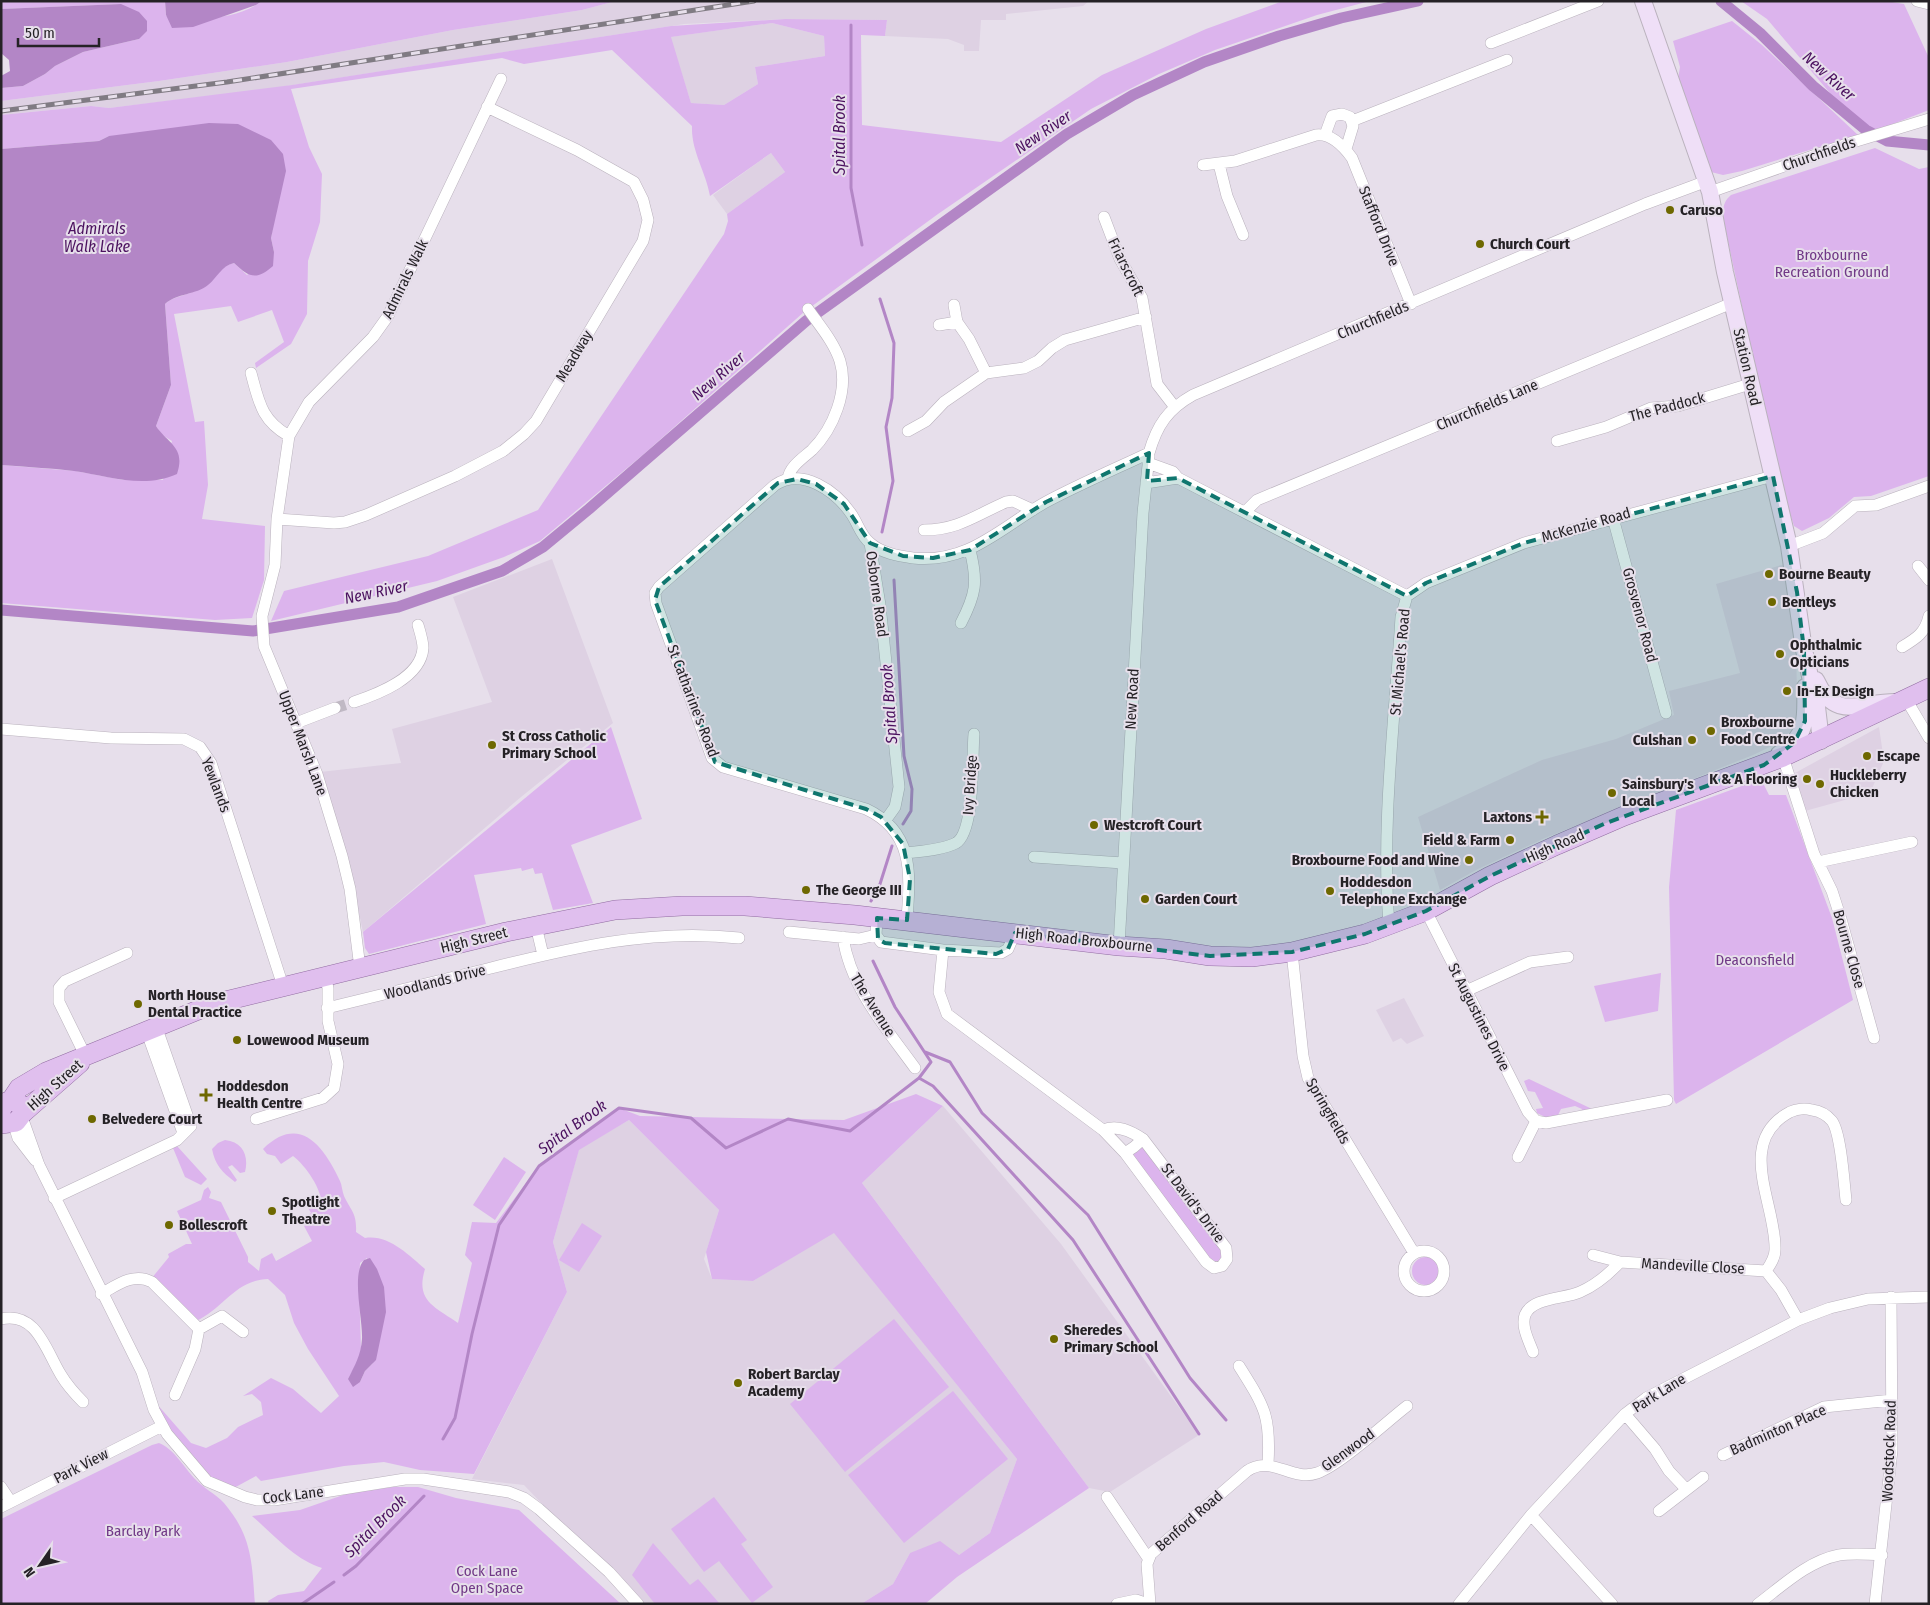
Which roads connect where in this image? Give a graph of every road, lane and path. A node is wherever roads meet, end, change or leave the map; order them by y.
1 (1598, 1) edge
2 (1643, 1) edge
3 (1917, 1) edge
4 (1929, 4) edge
5 (1491, 43) dead end
6 (1507, 60) dead end
7 (500, 79) dead end
8 (487, 107) junction
9 (1929, 119) edge
10 (1352, 121) junction
11 (1324, 135) junction
12 (1346, 149) junction
13 (1219, 164) junction
14 (1203, 165) dead end
15 (1708, 187) junction
16 (1104, 217) dead end
17 (1243, 234) dead end
18 (1732, 303) junction
19 (1411, 304) junction
20 (954, 305) dead end
21 (808, 309) dead end
22 (1146, 317) junction
23 (957, 322) junction
24 (939, 325) dead end
25 (252, 373) dead end
26 (986, 373) junction
27 (1750, 384) junction
28 (1174, 406) junction
29 (908, 431) dead end
30 (289, 436) junction
31 (1557, 441) dead end
32 (1149, 458) junction
33 (1773, 476) junction
34 (1178, 478) junction
35 (788, 479) junction
36 (1146, 483) junction
37 (1929, 486) edge
38 (1033, 510) junction
39 (1245, 512) junction
40 (1613, 518) junction
41 (277, 519) junction
42 (924, 530) dead end
43 (870, 543) junction
44 (1789, 546) junction
45 (970, 550) junction
46 (1918, 566) dead end
47 (1929, 580) edge
48 (1407, 596) junction
49 (1929, 616) edge
50 (961, 623) dead end
51 (418, 625) dead end
52 (1902, 647) dead end
53 (1804, 650) junction
54 (1929, 688) edge
55 (1903, 700) junction
56 (354, 702) tunnel mouth
57 (336, 708) tunnel mouth
58 (1666, 713) dead end
59 (296, 723) junction
60 (1, 729) edge
61 (1802, 731) junction
62 (974, 734) dead end
63 (1929, 738) edge
64 (1821, 741) junction
65 (1783, 757) junction
66 (1764, 765) junction
67 (885, 821) junction
68 (1912, 842) dead end
69 (906, 853) junction
70 (1034, 857) dead end
71 (1818, 862) junction
72 (1123, 864) junction
73 (1426, 911) junction
74 (907, 920) junction
75 (1389, 924) junction
76 (536, 926) junction
77 (876, 926) junction
78 (789, 932) dead end
79 (1015, 933) junction
80 (843, 937) junction
81 (739, 938) dead end
82 (1119, 946) junction
83 (943, 950) junction
84 (1292, 952) junction
85 (127, 953) dead end
86 (543, 955) junction
87 (1568, 957) dead end
88 (360, 968) junction
89 (325, 976) junction
90 (283, 986) junction
91 (1466, 991) junction
92 (327, 1008) junction
93 (151, 1028) junction
94 (1874, 1038) dead end
95 (86, 1057) junction
96 (915, 1068) dead end
97 (1667, 1100) dead end
98 (8, 1113) edge
99 (256, 1119) dead end
100 (1536, 1121) junction
101 (1103, 1130) junction
102 (1143, 1139) junction
103 (1124, 1153) junction
104 (1518, 1157) dead end
105 (54, 1198) junction
106 (1846, 1200) dead end
107 (1414, 1253) dead end
108 (1593, 1255) dead end
109 (1620, 1262) junction
110 (1766, 1272) junction
111 (101, 1294) junction
112 (1929, 1297) edge
113 (1891, 1298) junction
114 (1, 1319) edge
115 (1798, 1320) junction
116 (199, 1329) junction
117 (243, 1332) dead end
118 (1533, 1352) dead end
119 (1239, 1366) dead end
120 (175, 1396) dead end
121 (1892, 1400) junction
122 (83, 1402) dead end
123 (1406, 1406) dead end
124 (1625, 1414) junction
125 (162, 1426) junction
126 (1723, 1455) dead end
127 (1268, 1464) junction
128 (1703, 1477) dead end
129 (1, 1488) edge
130 (1686, 1488) junction
131 (1107, 1497) dead end
132 (6, 1504) edge
133 (1659, 1511) dead end
134 (1531, 1515) junction
135 (1882, 1555) junction
136 (1148, 1558) junction
137 (638, 1604) edge
138 (1117, 1604) edge
139 (1149, 1604) edge
140 (1459, 1604) edge
141 (1612, 1604) edge
142 (1758, 1604) edge
143 (1875, 1604) edge

1 - 5 street
2 - 15 main road, Station Road
3 - 4 street
6 - 10 street
7 - 8 street, Admirals Walk
8 - 30 street, Admirals Walk
8 - 41 street, Meadway
9 - 15 street, Churchfields
10 - 11 street
10 - 12 street
11 - 12 street
11 - 13 street
12 - 19 street, Stafford Drive
13 - 14 street
13 - 17 street
15 - 18 main road, Station Road
15 - 19 street, Churchfields
16 - 22 street, Friarscroft
18 - 27 main road, Station Road
18 - 39 street, Churchfields Lane
19 - 28 street, Churchfields
20 - 23 street
21 - 35 street, St Catharine's Road
22 - 26 street, Friarscroft
22 - 28 street, Friarscroft
23 - 24 street
23 - 26 street
25 - 30 street
26 - 29 street
27 - 31 street, The Paddock
27 - 33 main road, Station Road
28 - 32 street, Churchfields
30 - 41 street, Admirals Walk
32 - 34 street, St Michael's Road
32 - 36 street, New Road
32 - 38 street
33 - 40 street, McKenzie Road
33 - 44 main road, Station Road
34 - 36 street
34 - 39 street, St Michael's Road
35 - 43 street
35 - 67 street, St Catharine's Road
36 - 72 street, New Road
37 - 44 street
38 - 42 street
38 - 45 street
39 - 48 street, St Michael's Road
40 - 48 street, McKenzie Road
40 - 58 street, Grosvenor Road
41 - 59 street, Upper Marsh Lane
43 - 45 street
43 - 67 street, Osborne Road
44 - 53 main road, Station Road
45 - 50 street
46 - 47 street
48 - 75 street, St Michael's Road
49 - 52 street
51 - 56 street
53 - 55 main road
53 - 61 main road
53 - 64 main road, Station Road
54 - 55 main road
55 - 63 street
55 - 64 main road
57 - 59 street
59 - 88 street, Upper Marsh Lane
60 - 90 street, Yewlands
61 - 64 main road
61 - 66 main road
62 - 69 street, Ivy Bridge
64 - 65 main road, High Road
65 - 66 main road, High Road
65 - 71 street, Bourne Close
66 - 73 main road, High Road
67 - 69 street, St Catharine's Road
68 - 71 street
69 - 74 street, St Catharine's Road
70 - 72 street
71 - 94 street, Bourne Close
72 - 82 street, New Road
73 - 75 main road, High Road
73 - 91 street, St Augustines Drive
74 - 77 main road, High Road Broxbourne
74 - 79 main road, High Road Broxbourne
75 - 84 main road, High Road
76 - 77 main road, High Street
76 - 86 street
76 - 88 main road, High Street
77 - 80 street
77 - 83 street
78 - 80 street
79 - 82 main road, High Road Broxbourne
79 - 83 street
80 - 96 street, The Avenue
81 - 86 street, Woodlands Drive
82 - 84 main road, High Road Broxbourne
83 - 101 street, St David's Drive
84 - 107 street, Springfields
85 - 95 street
86 - 92 street, Woodlands Drive
87 - 91 street
88 - 89 main road, High Street
89 - 90 main road, High Street
89 - 92 street
90 - 93 main road, High Street
91 - 100 street, St Augustines Drive
92 - 99 street
93 - 95 main road, High Street
93 - 105 street
95 - 98 main road, High Street
97 - 100 street
98 - 105 street, Cock Lane
100 - 104 street
101 - 102 street, St David's Drive
101 - 103 street, St David's Drive
102 - 103 street
102 - 103 street, St David's Drive
105 - 111 street, Cock Lane
106 - 110 street
108 - 109 street, Mandeville Close
109 - 110 street, Mandeville Close
109 - 118 street, Mandeville Close
110 - 115 street
111 - 116 street
111 - 125 street, Cock Lane
112 - 113 street, Park Lane
113 - 115 street, Park Lane
113 - 121 street, Woodstock Road
114 - 122 street
115 - 124 street, Park Lane
116 - 117 street
116 - 120 street
119 - 127 street
121 - 126 street, Badminton Place
121 - 135 street, Woodstock Road
123 - 127 street, Glenwood
124 - 130 street
124 - 134 street, Park Lane
125 - 132 street, Park View
125 - 137 street, Cock Lane
127 - 136 street, Benford Road
128 - 130 street
129 - 132 street
130 - 133 street
131 - 136 street, Benford Road
134 - 140 street, Park Lane
134 - 141 street
135 - 142 street
135 - 143 street, Woodstock Road
136 - 139 street, Benford Road
138 - 139 street

